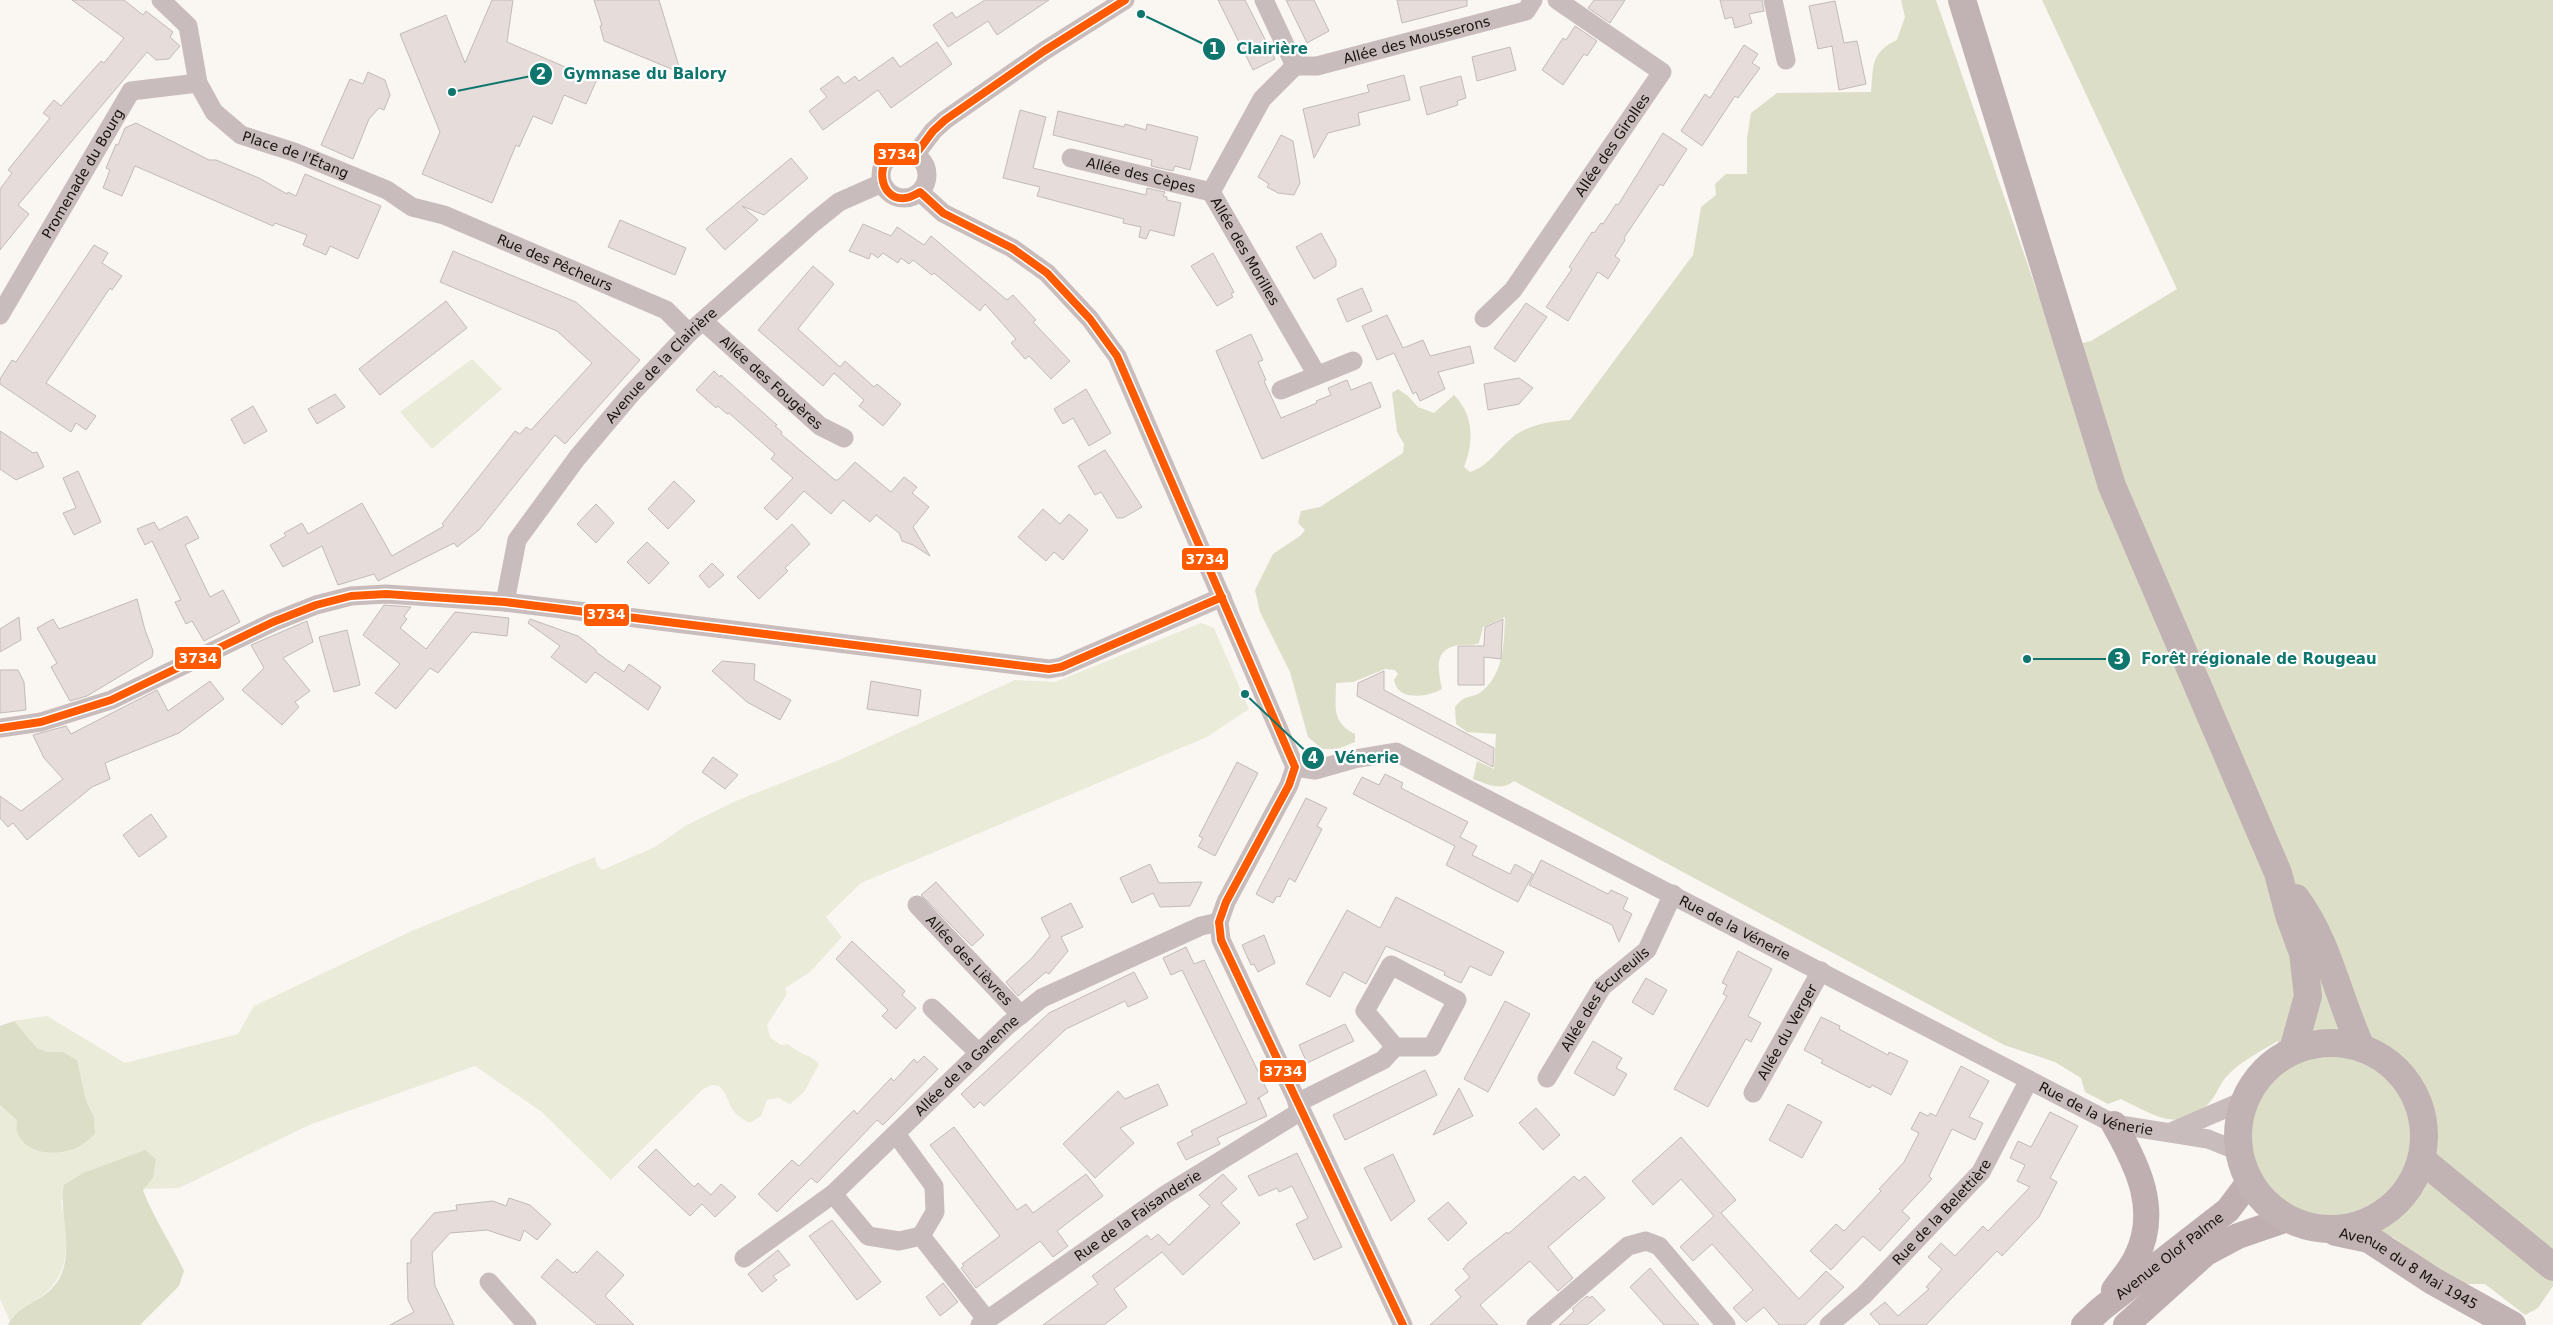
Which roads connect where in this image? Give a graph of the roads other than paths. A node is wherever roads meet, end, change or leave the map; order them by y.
1 (161, 0) edge
2 (1125, 0) edge
3 (1264, 0) edge
4 (1533, 0) edge
5 (1557, 0) edge
6 (1774, 0) edge
7 (1962, 0) edge
8 (1786, 60) dead end
9 (1294, 66) junction
10 (198, 83) junction
11 (915, 155) junction
12 (1071, 158) dead end
13 (882, 182) junction
14 (920, 192) junction
15 (1212, 192) junction
16 (412, 207) joint
17 (0, 315) edge
18 (1484, 318) dead end
19 (696, 327) junction
20 (1353, 361) dead end
21 (1317, 375) junction
22 (1281, 390) dead end
23 (844, 438) dead end
24 (1222, 598) junction
25 (505, 602) junction
26 (0, 728) edge
27 (1295, 767) junction
28 (2278, 873) junction
29 (1673, 894) junction
30 (917, 905) dead end
31 (1220, 922) junction
32 (1821, 971) junction
33 (932, 1008) dead end
34 (1021, 1015) junction
35 (1396, 1047) junction
36 (2361, 1047) junction
37 (2293, 1050) junction
38 (979, 1053) junction
39 (1547, 1078) dead end
40 (2029, 1080) junction
41 (1754, 1093) dead end
42 (2243, 1101) junction
43 (1299, 1107) junction
44 (2114, 1124) junction
45 (2171, 1132) junction
46 (896, 1134) junction
47 (2238, 1151) junction
48 (2422, 1160) junction
49 (2249, 1182) junction
50 (833, 1194) junction
51 (2287, 1219) junction
52 (2329, 1230) junction
53 (921, 1236) junction
54 (744, 1258) dead end
55 (2553, 1267) edge
56 (490, 1282) dead end
57 (2092, 1317) edge
58 (984, 1322) edge
59 (527, 1325) edge
60 (1403, 1325) edge
61 (1536, 1325) edge
62 (1726, 1325) edge
63 (1829, 1325) edge
64 (2126, 1325) edge
65 (2512, 1325) edge

1 - 10 street, Place de l'Étang
2 - 11 street
3 - 9 street
4 - 9 street, Allée des Mousserons
5 - 18 street, Allée des Girolles
6 - 8 street
7 - 28 main road
9 - 15 street, Allée des Morilles
10 - 16 street, Place de l'Étang
10 - 17 street, Promenade du Bourg
11 - 13 street
11 - 14 street
12 - 15 street, Allée des Cèpes
13 - 14 street
13 - 19 street, Avenue de la Clairière
14 - 24 street
15 - 21 street, Allée des Morilles
16 - 19 street, Rue des Pêcheurs
19 - 23 street, Allée des Fougères
19 - 25 street, Avenue de la Clairière
20 - 21 street
21 - 22 street
24 - 25 street
24 - 27 street
25 - 26 street
27 - 29 street, Rue de la Vénerie
27 - 31 street
28 - 36 main road
28 - 37 main road
29 - 32 street, Rue de la Vénerie
29 - 39 street, Allée des Écureuils
30 - 34 street, Allée des Lièvres
31 - 34 street, Allée de la Garenne
31 - 43 street
32 - 40 street, Rue de la Vénerie
32 - 41 street, Allée du Verger
33 - 38 street
34 - 38 street, Allée de la Garenne
35 - 35 street
35 - 43 street, Rue de la Faisanderie
36 - 37 main road
36 - 48 main road
37 - 42 main road
38 - 46 street, Allée de la Garenne
40 - 44 street, Rue de la Vénerie
40 - 63 street, Rue de la Belettière
42 - 45 street, Rue de la Vénerie
42 - 47 main road
43 - 58 street, Rue de la Faisanderie
43 - 60 street
44 - 45 street, Rue de la Vénerie
44 - 57 main road
45 - 47 street, Rue de la Vénerie
46 - 50 street, Allée de la Garenne
46 - 53 street
47 - 49 main road, Avenue du 8 Mai 1945
48 - 52 main road
48 - 55 main road
49 - 51 main road, Avenue du 8 Mai 1945
49 - 57 main road, Avenue Olof Palme
50 - 53 street
50 - 54 street, Allée de la Garenne
51 - 52 main road, Avenue du 8 Mai 1945
51 - 64 main road, Avenue Olof Palme
52 - 65 main road, Avenue du 8 Mai 1945
53 - 58 street
56 - 59 street
61 - 62 street

